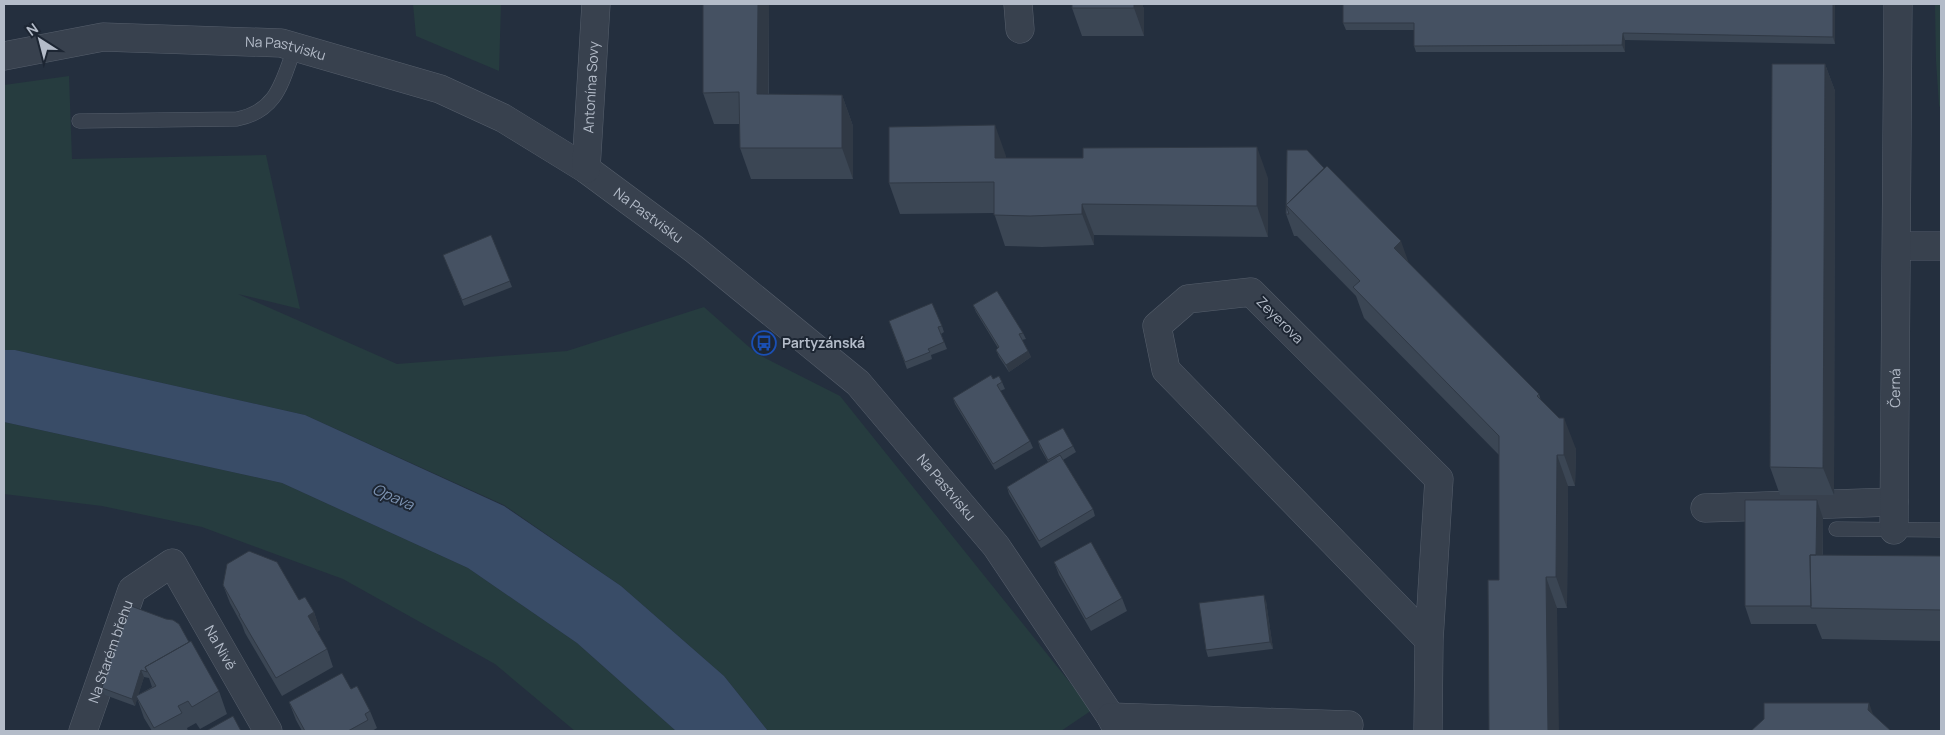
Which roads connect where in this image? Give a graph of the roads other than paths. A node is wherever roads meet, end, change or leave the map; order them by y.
1 (596, 4) edge
2 (1898, 4) edge
3 (295, 47) junction
4 (4, 56) edge
5 (79, 121) dead end
6 (586, 169) junction
7 (1897, 246) junction
8 (1941, 246) edge
9 (1894, 502) junction
10 (1705, 508) dead end
11 (1836, 530) dead end
12 (1894, 530) junction
13 (1941, 530) edge
14 (172, 563) joint
15 (1429, 640) junction
16 (1114, 724) edge
17 (1349, 725) dead end
18 (83, 731) edge
19 (268, 731) edge
20 (1428, 731) edge

1 - 6 street, Antonína Sovy
2 - 7 street, Černá
3 - 4 street, Na Pastvisku
3 - 5 lane
3 - 6 street, Na Pastvisku
6 - 16 street, Na Pastvisku
7 - 8 street
7 - 9 street, Černá
9 - 10 street
9 - 12 street, Černá
11 - 12 lane
12 - 13 lane
14 - 18 street, Na Starém břehu
14 - 19 street, Na Nivě
15 - 15 street, Zeyerova
15 - 20 street, Zeyerova
16 - 17 street, Na Pastvisku

